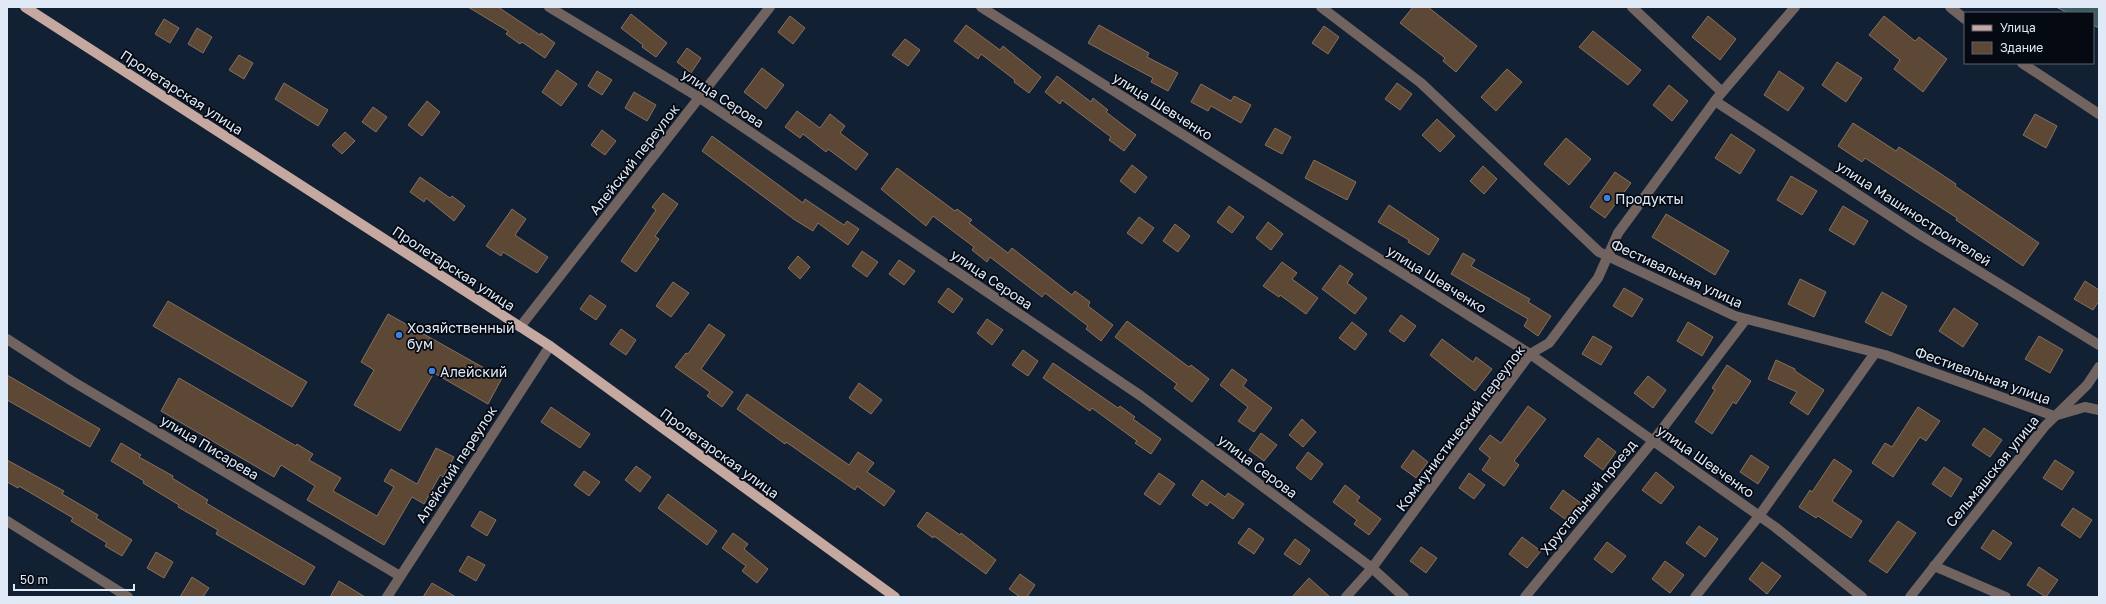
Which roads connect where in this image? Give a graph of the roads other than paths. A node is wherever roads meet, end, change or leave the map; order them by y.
1 (25, 7) edge
2 (549, 7) edge
3 (770, 7) edge
4 (981, 7) edge
5 (1321, 7) edge
6 (1632, 7) edge
7 (1795, 7) edge
8 (1950, 7) edge
9 (1964, 18) edge
10 (2024, 64) edge
11 (1722, 92) junction
12 (700, 98) junction
13 (1715, 101) junction
14 (2099, 114) edge
15 (1609, 257) junction
16 (1746, 319) junction
17 (520, 327) junction
18 (7, 339) edge
19 (2099, 345) edge
20 (550, 346) junction
21 (1875, 353) junction
22 (1530, 354) junction
23 (2099, 367) edge
24 (2099, 410) edge
25 (2054, 416) junction
26 (1653, 441) junction
27 (1759, 516) junction
28 (7, 521) edge
29 (1934, 566) junction
30 (1372, 568) junction
31 (400, 576) junction
32 (128, 597) edge
33 (387, 597) edge
34 (895, 597) edge
35 (1346, 597) edge
36 (1404, 597) edge
37 (1525, 597) edge
38 (1695, 597) edge
39 (1862, 597) edge
40 (1910, 597) edge
41 (2006, 597) edge

1 - 17 main road, Пролетарская улица
2 - 12 street, улица Серова
3 - 12 street, Алейский переулок
4 - 22 street, улица Шевченко
5 - 15 street, Фестивальная улица
6 - 11 street
7 - 11 street, Коммунистический переулок
8 - 9 street
10 - 14 street
11 - 13 street, Коммунистический переулок
12 - 17 street, Алейский переулок
12 - 30 street, улица Серова
13 - 15 street, Коммунистический переулок
13 - 19 street, улица Машиностроителей
15 - 16 street, Фестивальная улица
15 - 22 street, Коммунистический переулок
16 - 21 street, Фестивальная улица
16 - 26 street, Хрустальный проезд
17 - 20 main road, Пролетарская улица
18 - 31 street, улица Писарева
20 - 31 street, Алейский переулок
20 - 34 main road, Пролетарская улица
21 - 25 street, Фестивальная улица
21 - 27 street
22 - 26 street, улица Шевченко
22 - 30 street, Коммунистический переулок
23 - 25 street, Сельмашская улица
24 - 25 street, Фестивальная улица
25 - 29 street, Сельмашская улица
26 - 27 street, улица Шевченко
26 - 37 street, Хрустальный проезд
27 - 38 street
27 - 39 street, улица Шевченко
28 - 32 street
29 - 40 street, Сельмашская улица
29 - 41 street
30 - 35 street, Коммунистический переулок
30 - 36 street, улица Серова
31 - 33 street, Алейский переулок

